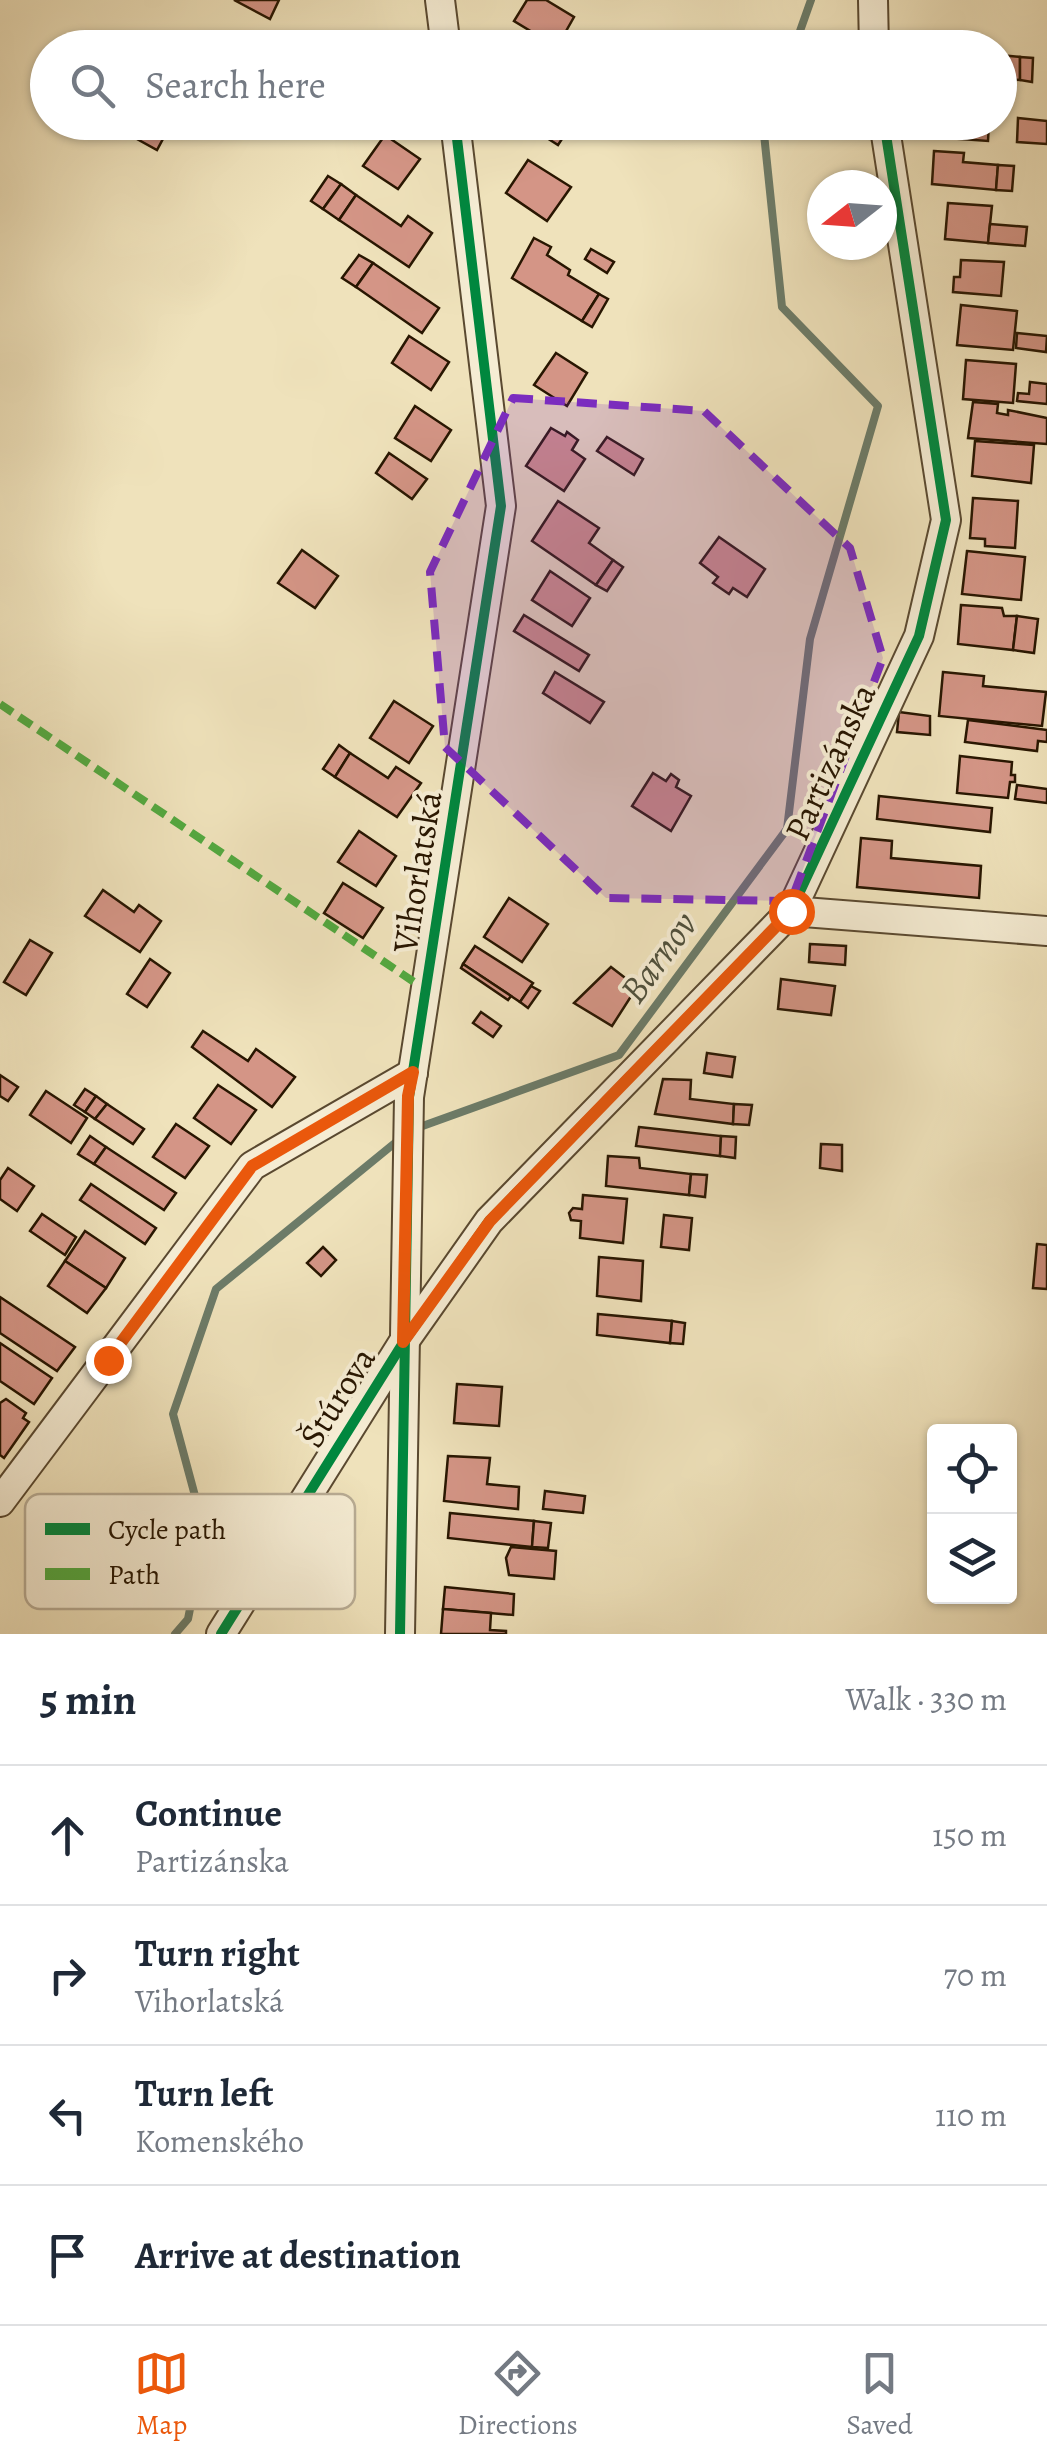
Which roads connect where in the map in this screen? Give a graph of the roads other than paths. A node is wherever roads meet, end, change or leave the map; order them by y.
1 (440, 0) edge
2 (873, 0) edge
3 (444, 30) edge
4 (874, 30) edge
5 (457, 140) edge
6 (887, 140) edge
7 (791, 911) junction
8 (1047, 930) edge
9 (411, 1084) junction
10 (403, 1342) junction
11 (308, 1494) edge
12 (0, 1502) edge
13 (237, 1609) edge
14 (221, 1634) edge
15 (400, 1634) edge

1 - 3 street
2 - 4 street
5 - 9 street, Vihorlatská
6 - 7 street, Partizánska
7 - 8 street
7 - 10 street, Partizánska
9 - 10 street, Vihorlatská
9 - 12 street
10 - 11 street, Štúrova
10 - 15 street, Vihorlatská
13 - 14 street, Štúrova

